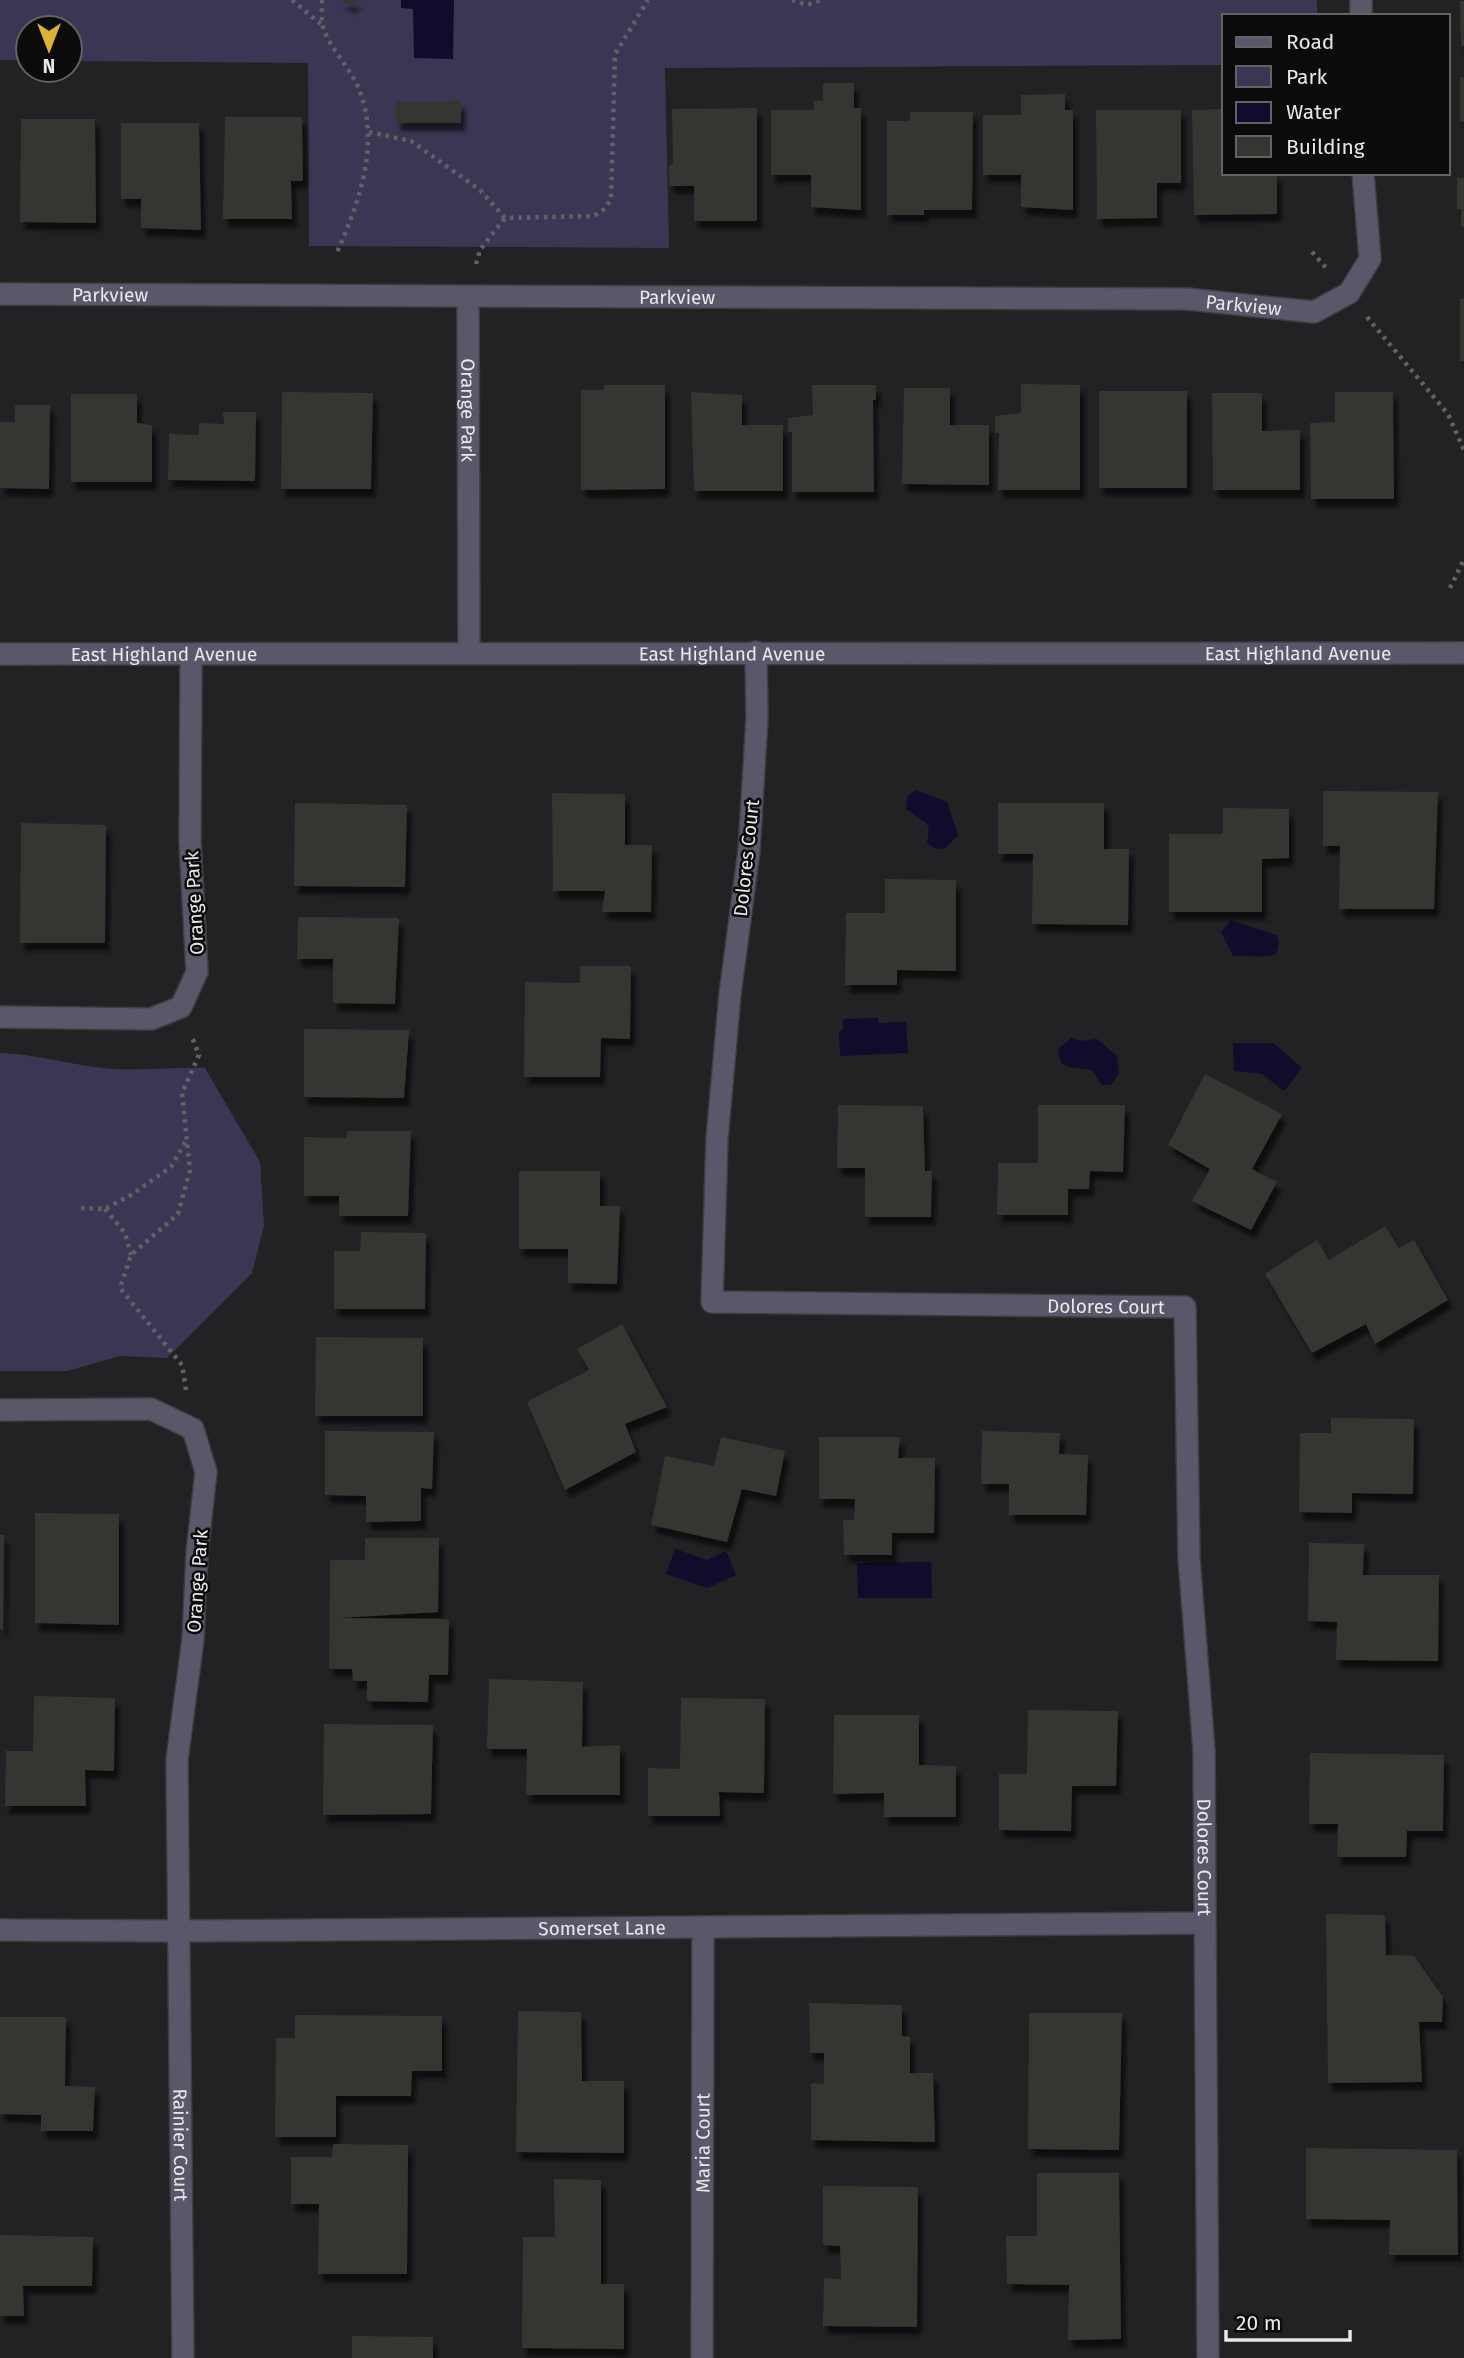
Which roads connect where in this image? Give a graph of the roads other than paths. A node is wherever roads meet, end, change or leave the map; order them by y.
1 (1363, 175) edge
2 (0, 294) edge
3 (468, 296) junction
4 (469, 651) junction
5 (756, 652) junction
6 (0, 653) edge
7 (1464, 653) edge
8 (191, 655) junction
9 (0, 1017) edge
10 (0, 1410) edge
11 (1205, 1923) junction
12 (703, 1928) junction
13 (0, 1930) edge
14 (177, 1931) junction
15 (183, 2358) edge
16 (702, 2358) edge
17 (1208, 2358) edge

1 - 3 street, Parkview
2 - 3 street, Parkview
3 - 4 street, Orange Park
4 - 5 street, East Highland Avenue
4 - 8 street, East Highland Avenue
5 - 7 street, East Highland Avenue
5 - 11 street, Dolores Court
6 - 8 street, East Highland Avenue
8 - 9 street, Orange Park
10 - 14 street, Orange Park
11 - 12 street, Somerset Lane
11 - 17 street, Dolores Court
12 - 14 street, Somerset Lane
12 - 16 street, Maria Court
13 - 14 street, Somerset Lane
14 - 15 street, Rainier Court

